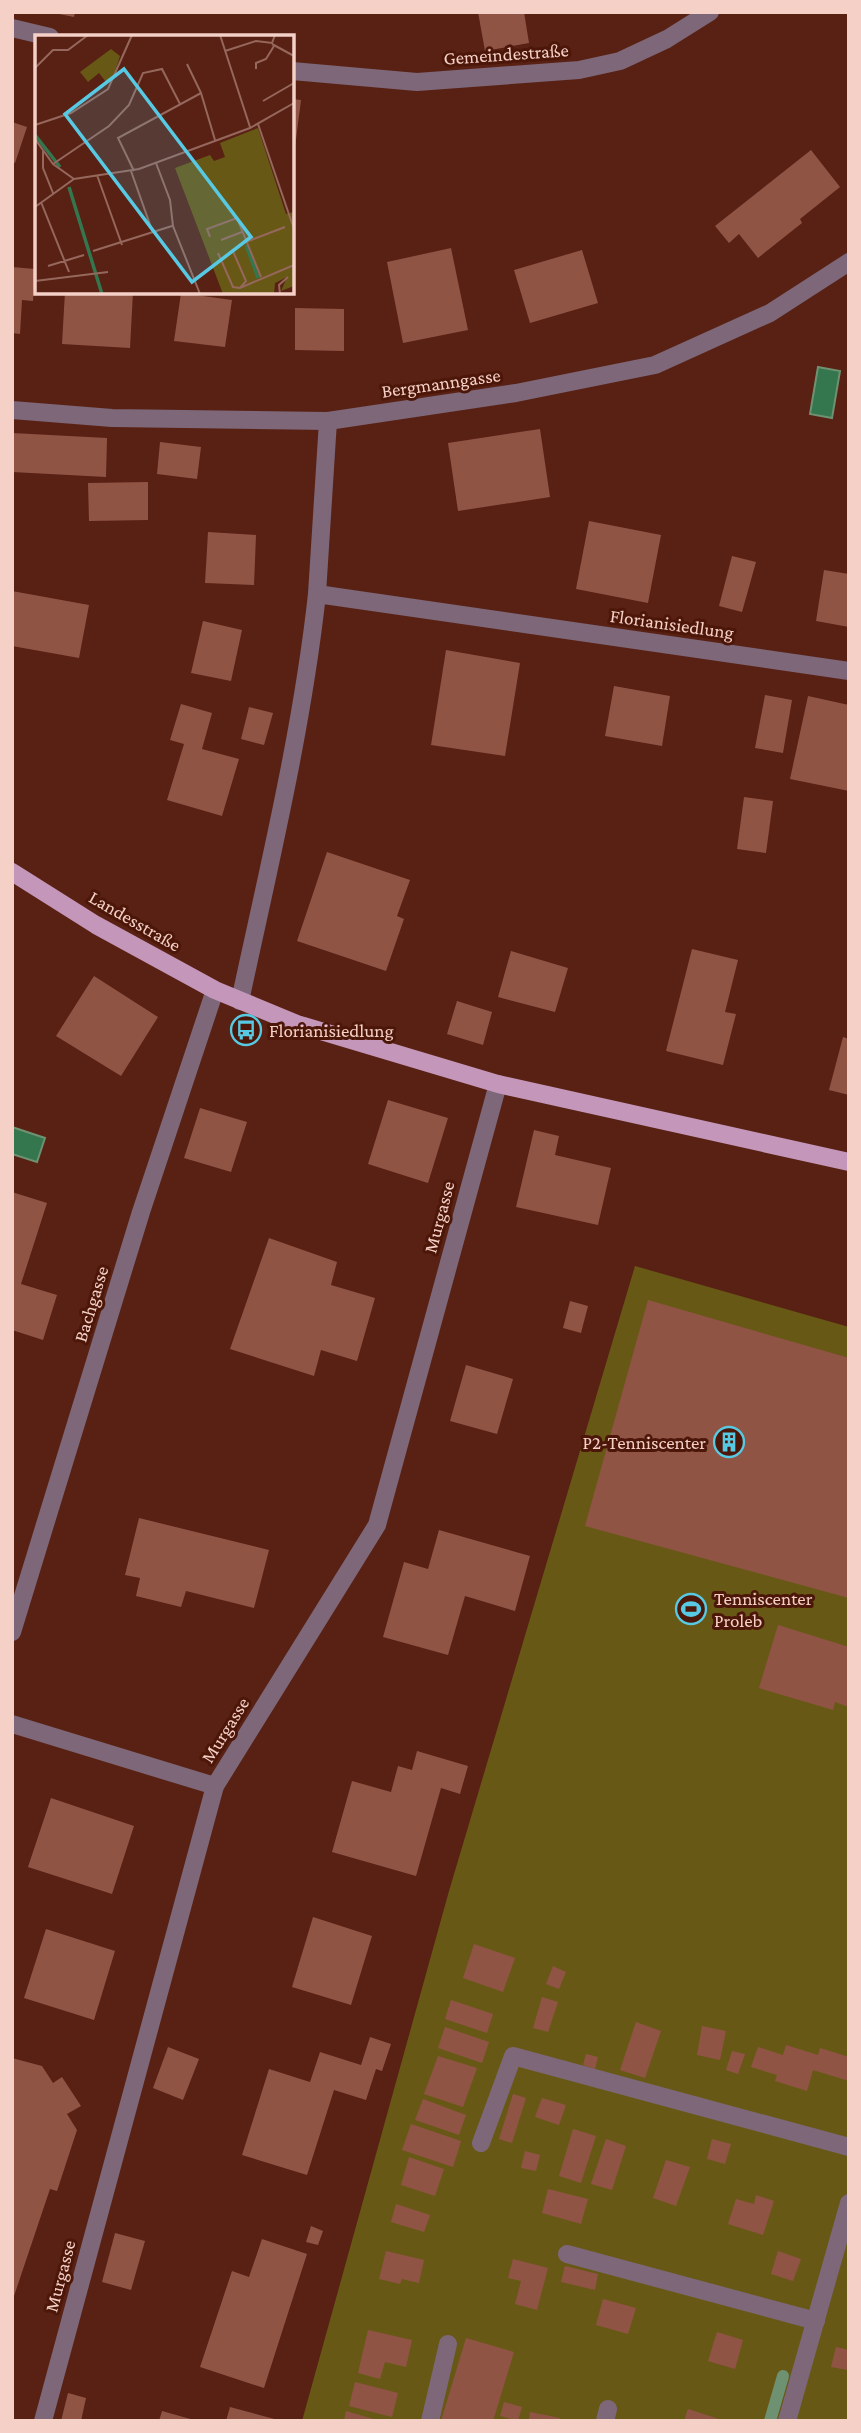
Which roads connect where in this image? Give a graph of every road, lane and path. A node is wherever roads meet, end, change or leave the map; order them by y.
1 (710, 12) edge
2 (12, 28) edge
3 (42, 35) edge
4 (294, 71) edge
5 (849, 262) edge
6 (12, 410) edge
7 (328, 421) junction
8 (317, 594) junction
9 (849, 671) edge
10 (12, 872) edge
11 (215, 990) junction
12 (240, 1001) junction
13 (498, 1084) junction
14 (849, 1162) edge
15 (12, 1632) edge
16 (12, 1724) edge
17 (215, 1786) junction
18 (481, 2143) dead end
19 (849, 2147) edge
20 (849, 2203) edge
21 (566, 2254) dead end
22 (816, 2321) junction
23 (448, 2344) dead end
24 (43, 2421) edge
25 (430, 2421) edge
26 (788, 2421) edge

1 - 4 street, Gemeindestraße
2 - 3 street
5 - 7 street, Bergmanngasse
6 - 7 street, Bergmanngasse
7 - 8 street
8 - 9 street, Florianisiedlung
8 - 12 street
10 - 11 main road, Landesstraße
11 - 12 main road, Landesstraße
11 - 15 street, Bachgasse
12 - 13 main road, Landesstraße
13 - 14 main road, Landesstraße
13 - 17 street, Murgasse
16 - 17 street
17 - 24 street, Murgasse
18 - 19 street
20 - 22 street
21 - 22 street
22 - 26 street
23 - 25 street

